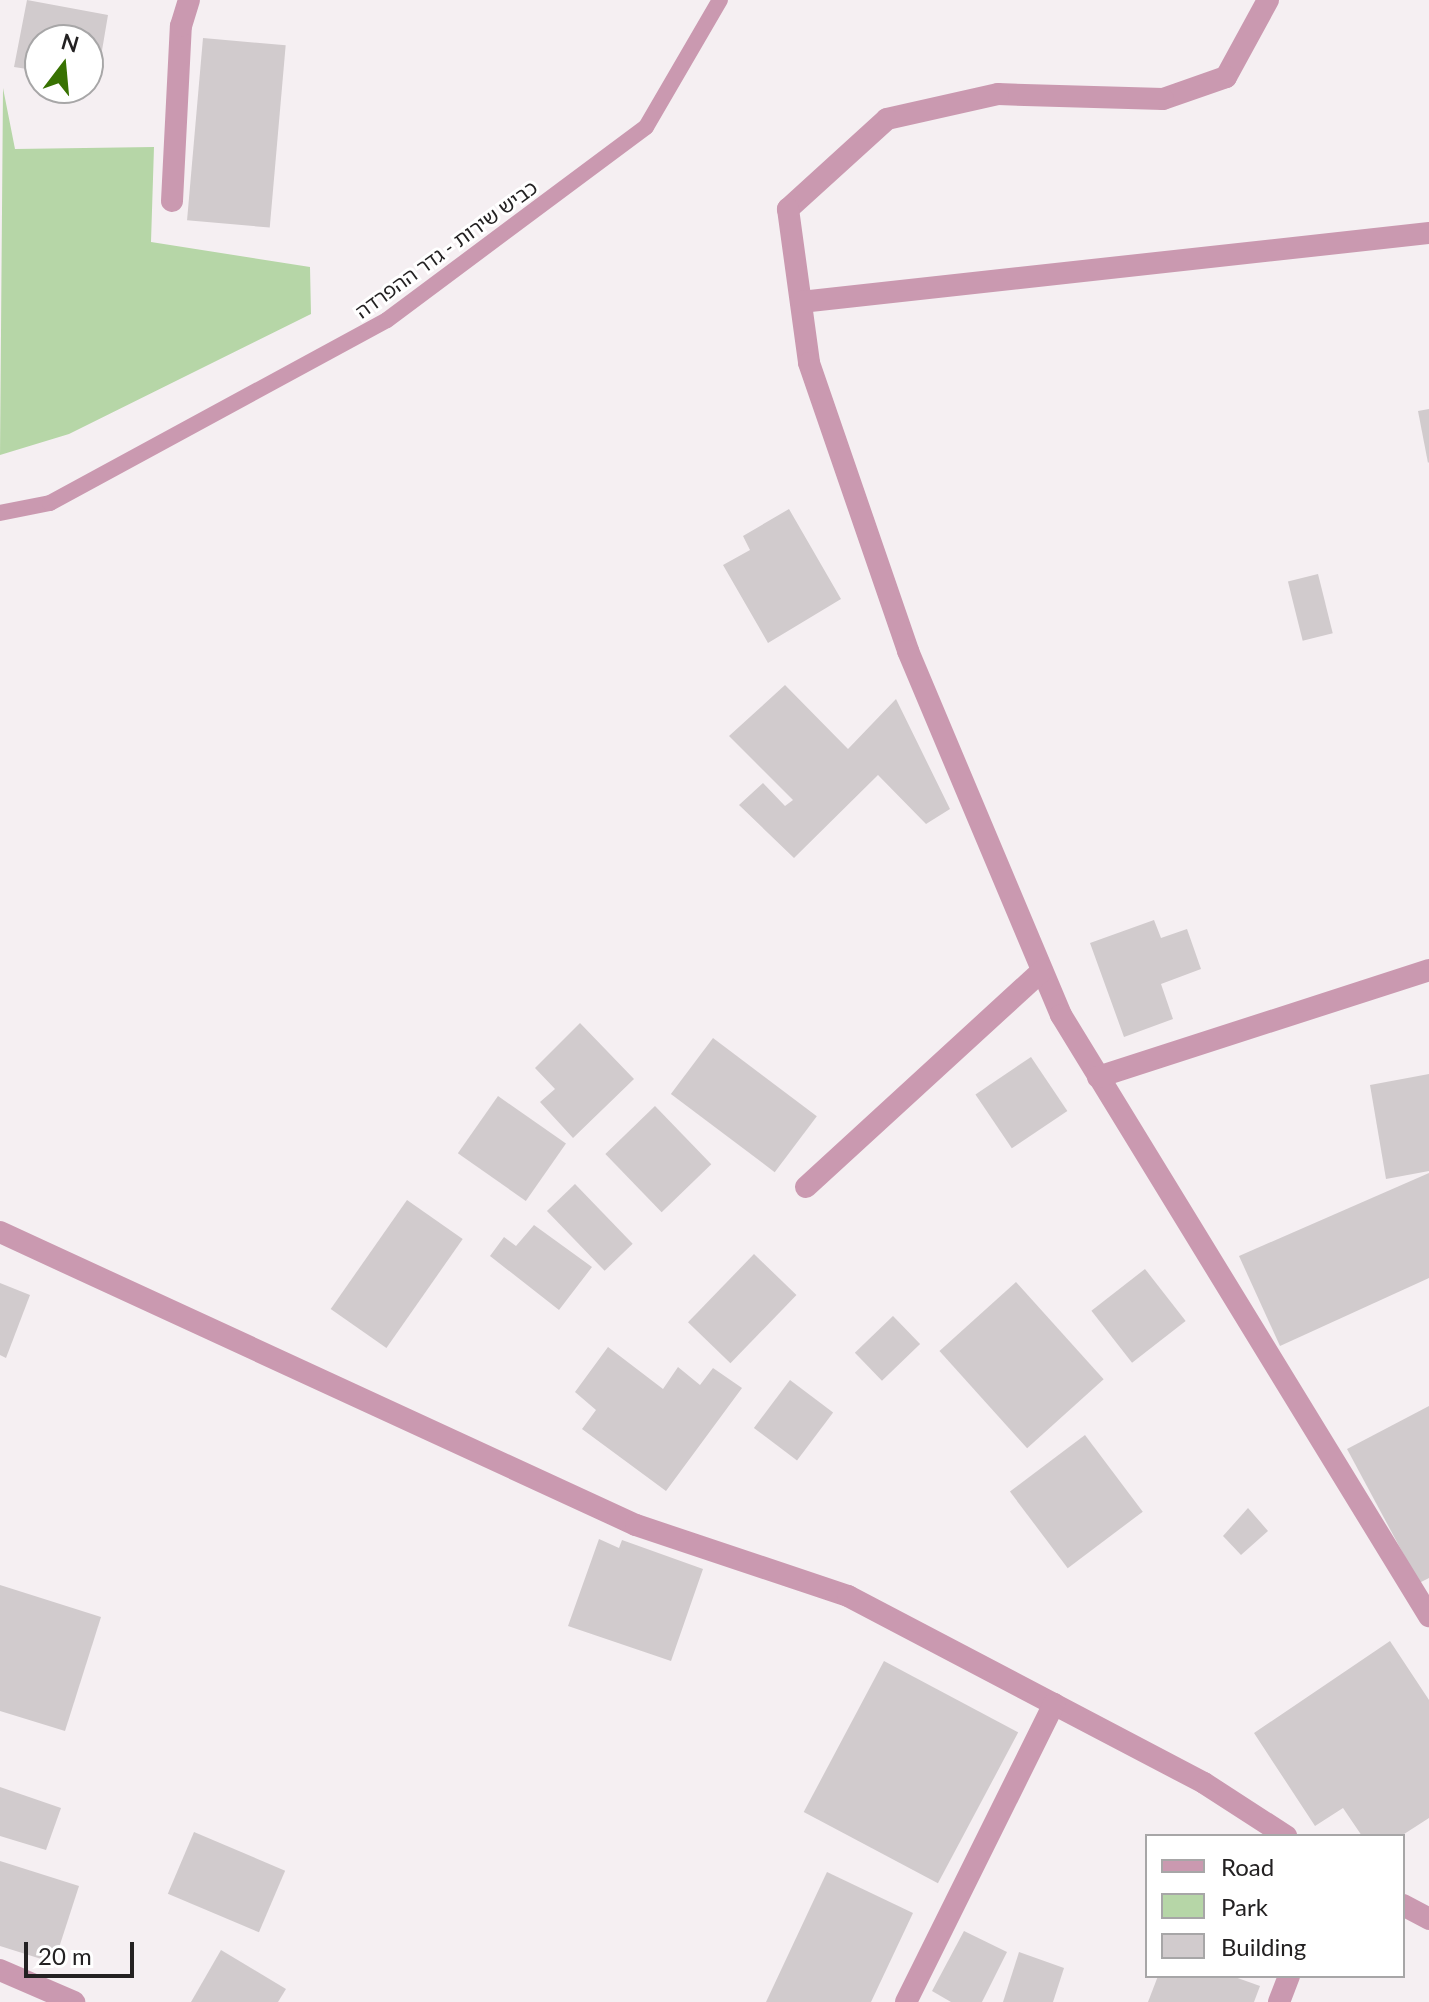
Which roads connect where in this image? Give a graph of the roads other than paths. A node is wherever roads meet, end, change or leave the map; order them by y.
1 (189, 0) edge
2 (720, 0) edge
3 (1268, 0) edge
4 (172, 201) dead end
5 (1429, 233) edge
6 (801, 302) junction
7 (0, 513) edge
8 (1429, 970) edge
9 (1042, 971) junction
10 (1098, 1077) junction
11 (806, 1187) dead end
12 (0, 1232) edge
13 (1429, 1616) edge
14 (1054, 1704) junction
15 (1283, 1834) edge
16 (1405, 1906) edge
17 (1429, 1919) edge
18 (0, 1970) edge
19 (1288, 1978) edge
20 (74, 2002) edge
21 (906, 2002) edge
22 (1279, 2002) edge

1 - 4 street
2 - 7 lane, כביש שירות - גדר ההפרדה
3 - 6 street
5 - 6 street
6 - 9 street
8 - 10 street
9 - 10 street
9 - 11 street
10 - 13 street
12 - 14 street
14 - 15 street
14 - 21 street
16 - 17 street
18 - 20 street
19 - 22 street

